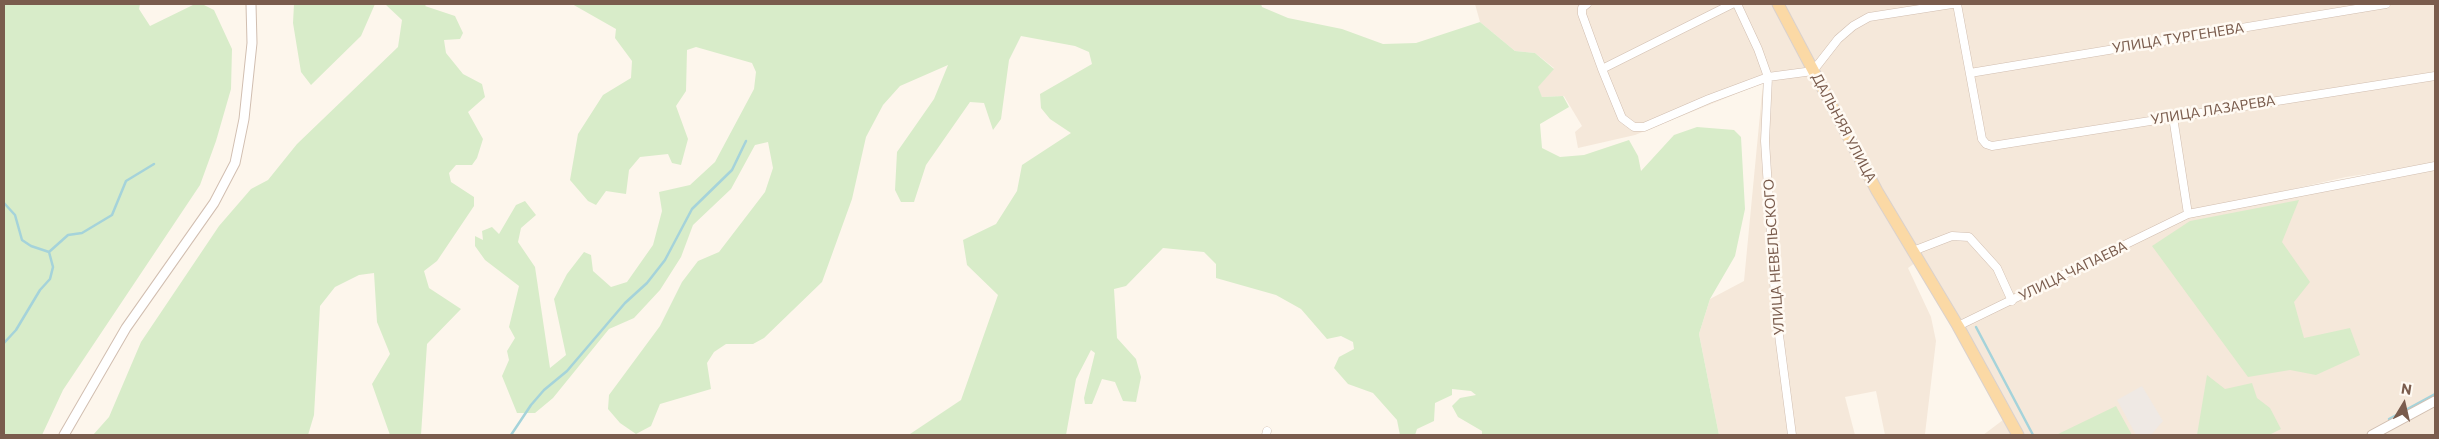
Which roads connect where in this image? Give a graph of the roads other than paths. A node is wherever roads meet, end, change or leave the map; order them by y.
1 (251, 4) edge
2 (1587, 4) edge
3 (1732, 4) edge
4 (1737, 4) edge
5 (1778, 4) edge
6 (1952, 4) edge
7 (1957, 4) edge
8 (2386, 4) edge
9 (1602, 69) junction
10 (1813, 71) junction
11 (1970, 73) junction
12 (2435, 76) edge
13 (1768, 78) junction
14 (2173, 117) junction
15 (2435, 166) edge
16 (2188, 214) junction
17 (1913, 251) junction
18 (2012, 301) junction
19 (1958, 326) junction
20 (2435, 401) edge
21 (64, 435) edge
22 (1792, 435) edge
23 (2018, 435) edge
24 (2373, 435) edge

1 - 21 street
2 - 9 street
3 - 9 street
4 - 13 street
5 - 10 main road, ДАЛЬНЯЯ УЛИЦА
6 - 10 street
7 - 11 street
8 - 11 street, УЛИЦА ТУРГЕНЕВА
9 - 13 street
10 - 13 street
10 - 17 main road, ДАЛЬНЯЯ УЛИЦА
11 - 14 street, УЛИЦА ЛАЗАРЕВА
12 - 14 street, УЛИЦА ЛАЗАРЕВА
13 - 22 street, УЛИЦА НЕВЕЛЬСКОГО
14 - 16 street
15 - 16 street, УЛИЦА ЧАПАЕВА
16 - 18 street, УЛИЦА ЧАПАЕВА
17 - 18 street
17 - 19 main road, ДАЛЬНЯЯ УЛИЦА
18 - 19 street, УЛИЦА ЧАПАЕВА
19 - 23 main road, ДАЛЬНЯЯ УЛИЦА
20 - 24 street

